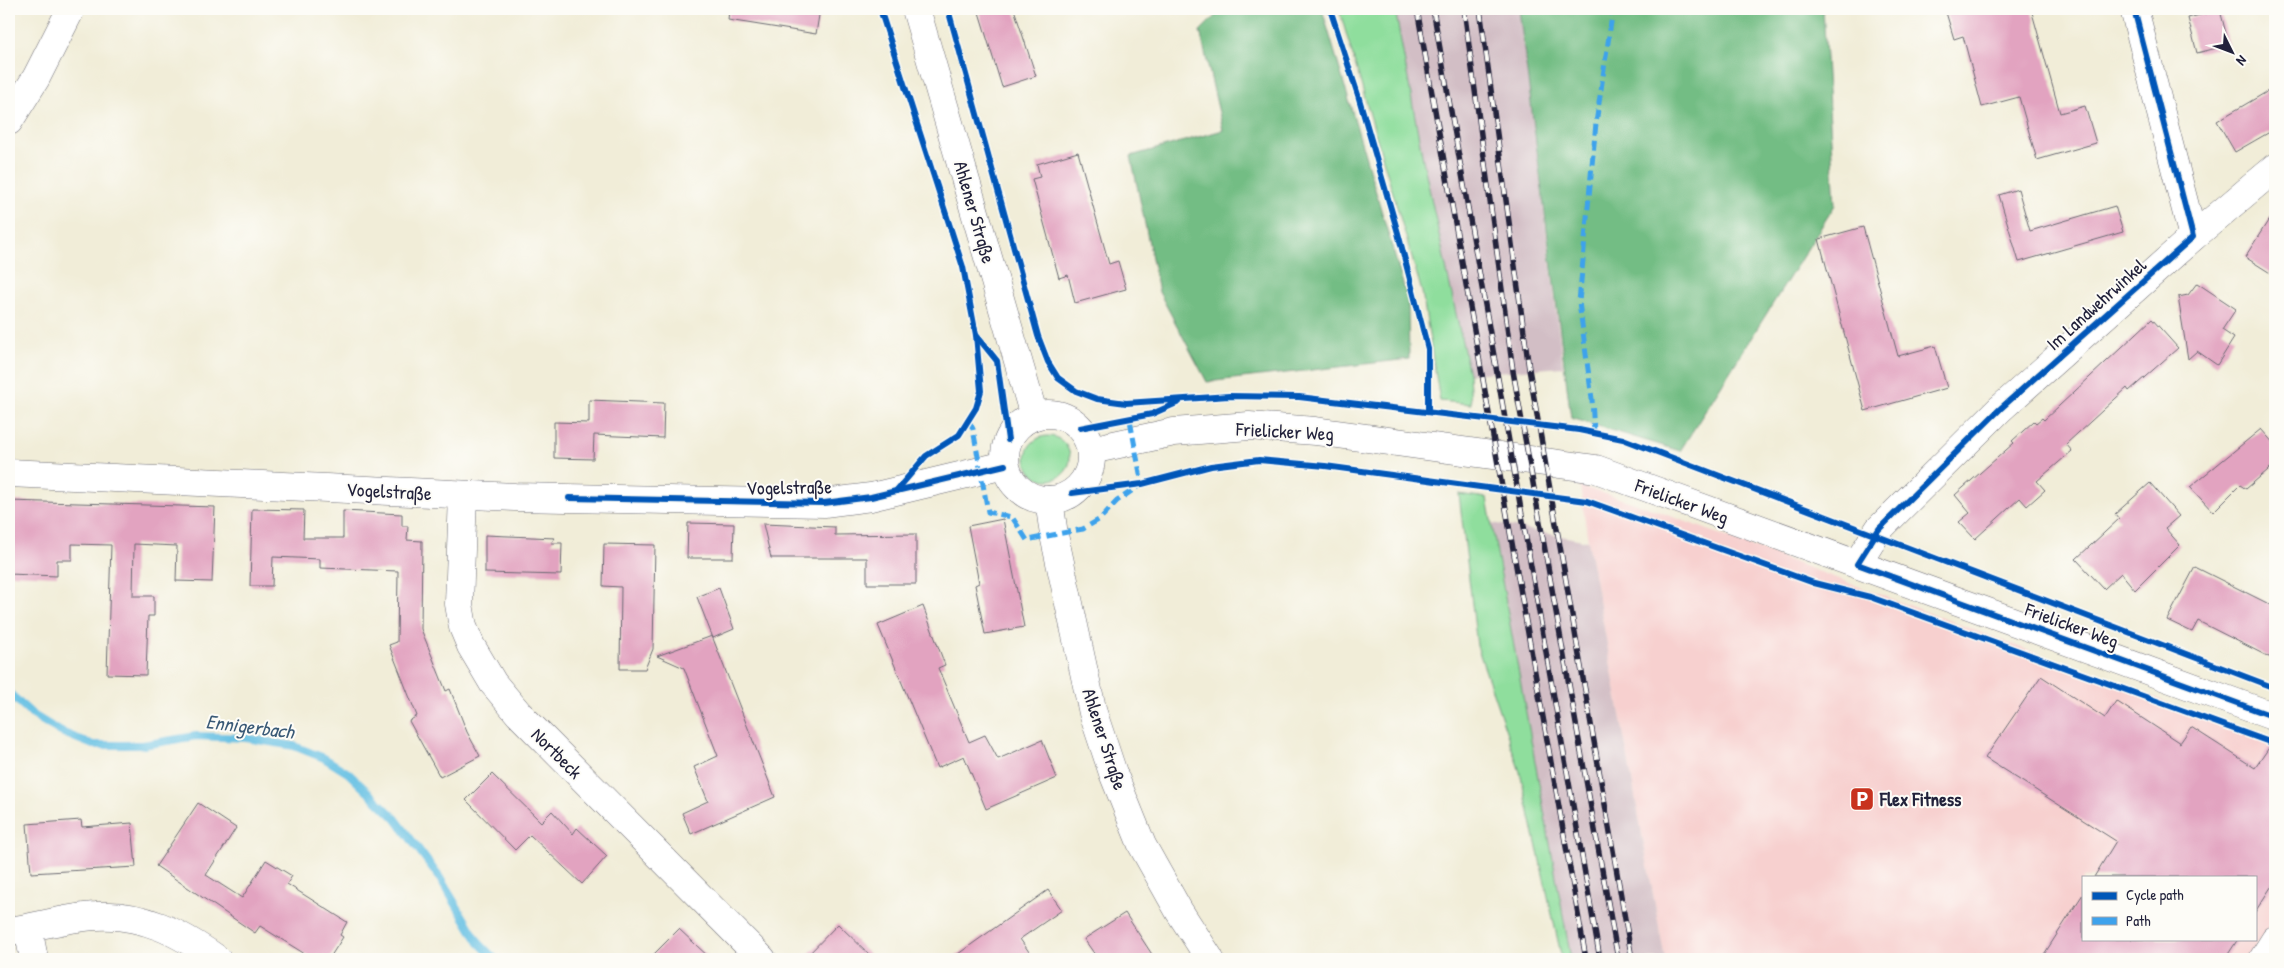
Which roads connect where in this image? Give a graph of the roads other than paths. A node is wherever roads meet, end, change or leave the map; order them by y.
1 (71, 9) edge
2 (916, 9) edge
3 (2134, 9) edge
4 (9, 120) edge
5 (2275, 168) edge
6 (2193, 237) junction
7 (1034, 416) junction
8 (1091, 450) junction
9 (1005, 465) junction
10 (9, 473) edge
11 (463, 495) junction
12 (1049, 500) junction
13 (1857, 564) junction
14 (2275, 717) edge
15 (18, 929) edge
16 (2275, 940) edge
17 (34, 959) edge
18 (217, 959) edge
19 (762, 959) edge
20 (1210, 959) edge
21 (2263, 959) edge

1 - 4 street
2 - 7 street, Ahlener Straße
3 - 6 street
5 - 6 street, Im Landwehrwinkel
6 - 13 street, Im Landwehrwinkel
7 - 8 street
7 - 9 street
8 - 12 street
8 - 13 street, Frielicker Weg
9 - 11 street, Vogelstraße
9 - 12 street
10 - 11 street, Vogelstraße
11 - 19 street, Nortbeck
12 - 20 street, Ahlener Straße
13 - 14 street, Frielicker Weg
15 - 17 street
15 - 18 street
16 - 21 street

